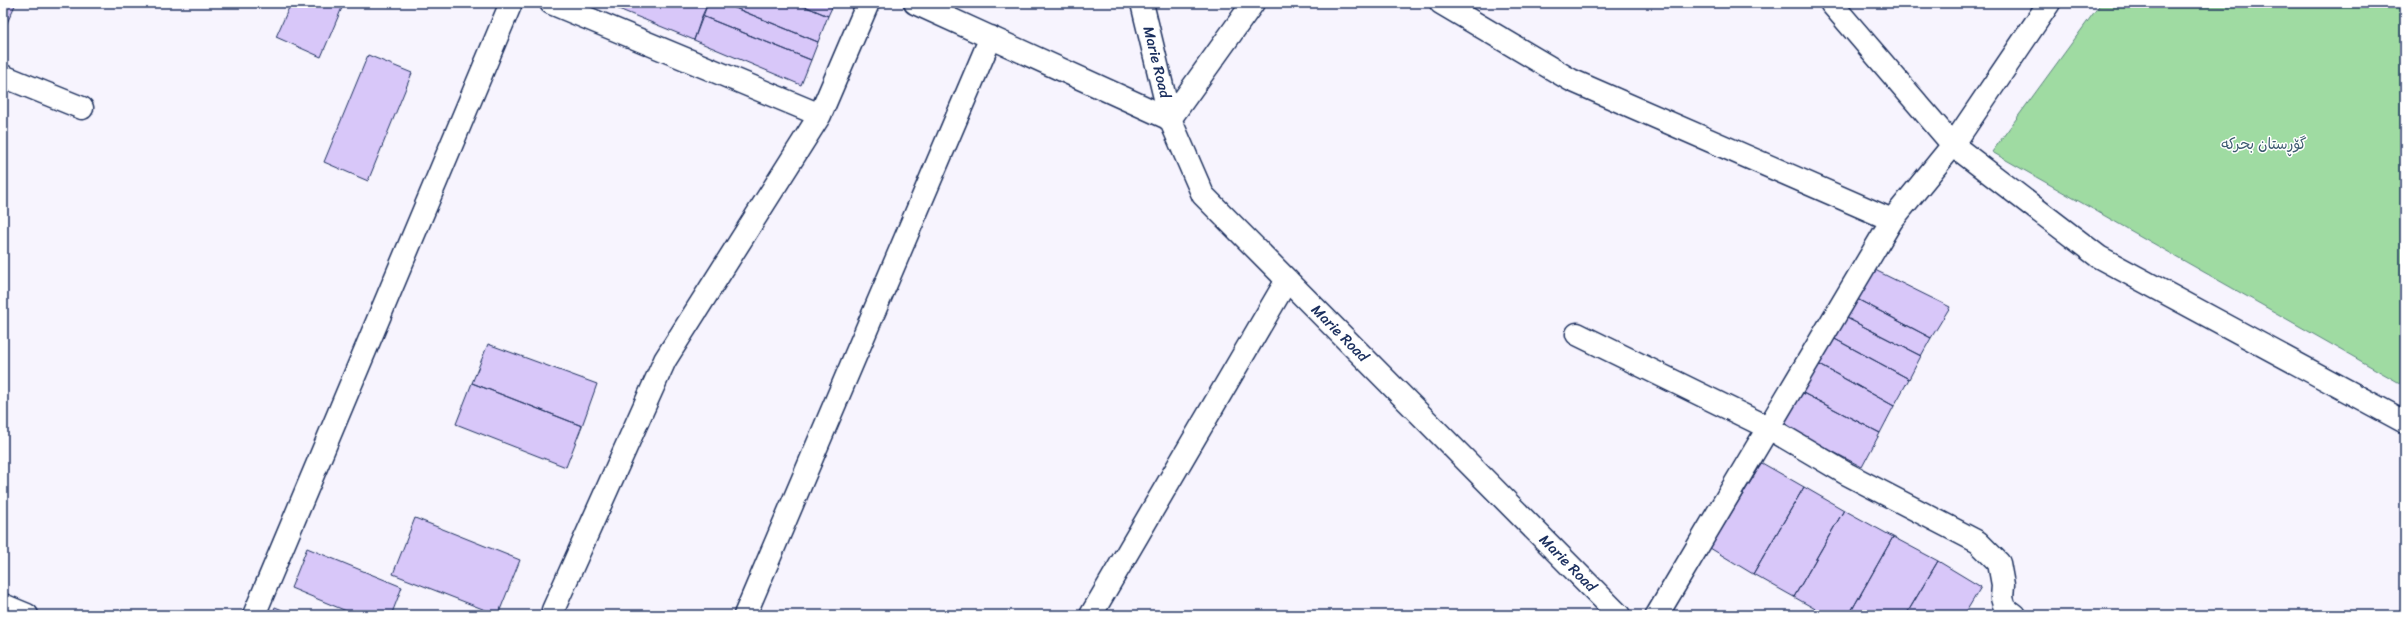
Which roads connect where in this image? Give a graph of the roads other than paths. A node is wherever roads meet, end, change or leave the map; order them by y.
1 (511, 3) edge
2 (868, 3) edge
3 (915, 3) edge
4 (1142, 3) edge
5 (1252, 3) edge
6 (1440, 3) edge
7 (1831, 3) edge
8 (2049, 3) edge
9 (565, 6) edge
10 (991, 37) junction
11 (3, 76) edge
12 (82, 108) dead end
13 (820, 115) junction
14 (1170, 119) junction
15 (1953, 145) junction
16 (1892, 220) junction
17 (1287, 280) junction
18 (1577, 334) dead end
19 (2405, 422) edge
20 (1769, 428) junction
21 (3, 605) edge
22 (556, 613) edge
23 (27, 615) edge
24 (254, 615) edge
25 (745, 615) edge
26 (1091, 615) edge
27 (1619, 615) edge
28 (1657, 615) edge
29 (2014, 615) edge

1 - 24 street
2 - 13 street
3 - 10 street
4 - 14 street, Marie Road
5 - 14 street
6 - 16 street
7 - 15 street
8 - 15 street
9 - 13 street
10 - 14 street
10 - 25 street
11 - 12 street
13 - 22 street
14 - 17 street, Marie Road
15 - 16 street
15 - 19 street
16 - 20 street
17 - 26 street
17 - 27 street, Marie Road
18 - 20 street
20 - 28 street
20 - 29 street
21 - 23 street

